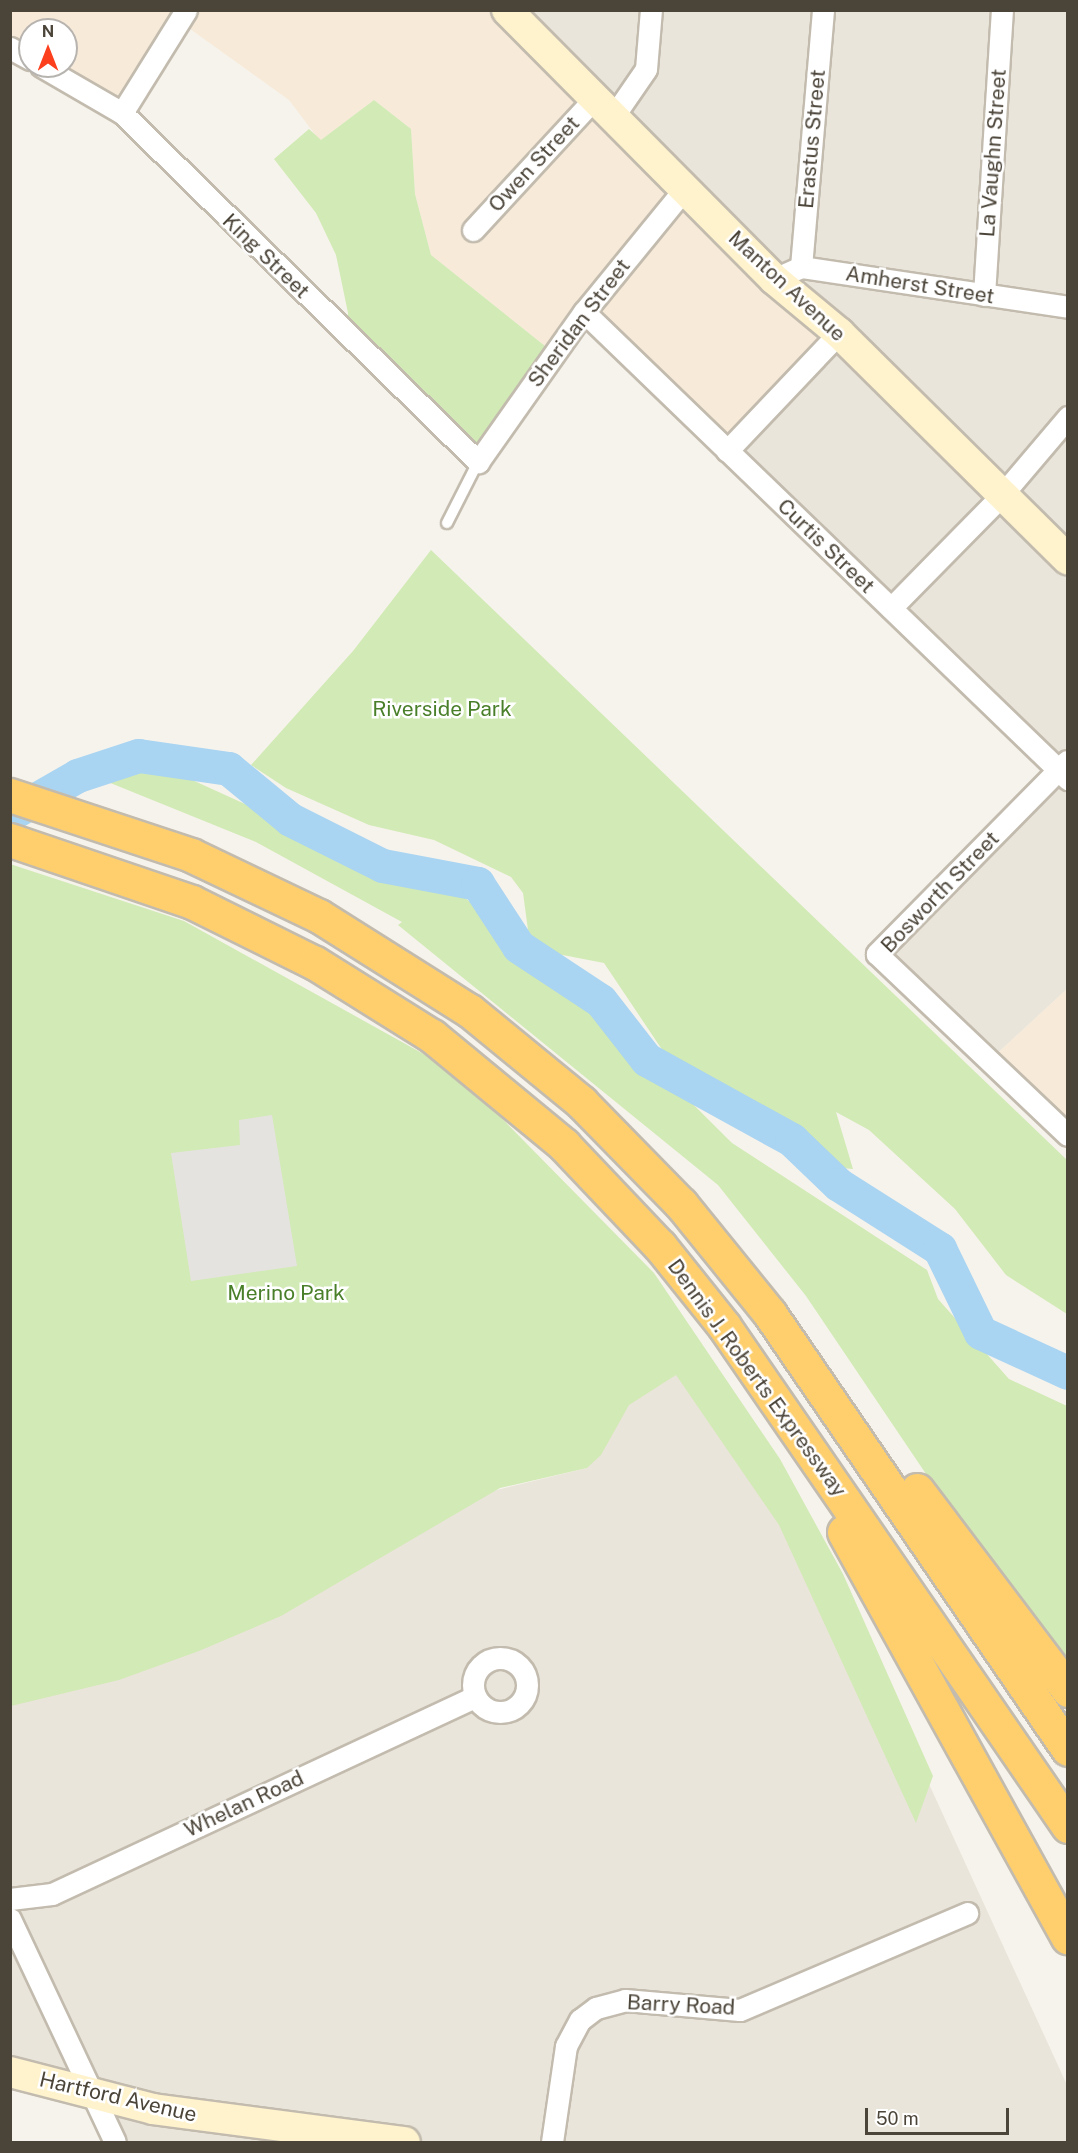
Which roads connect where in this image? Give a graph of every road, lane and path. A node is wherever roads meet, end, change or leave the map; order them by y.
1 (186, 10) edge
2 (507, 10) edge
3 (651, 10) edge
4 (823, 10) edge
5 (1002, 10) edge
6 (62, 78) edge
7 (604, 107) junction
8 (122, 113) junction
9 (686, 187) junction
10 (473, 230) dead end
11 (801, 267) junction
12 (774, 279) junction
13 (984, 295) junction
14 (1068, 307) edge
15 (584, 312) junction
16 (839, 333) junction
17 (1068, 417) edge
18 (727, 451) junction
19 (478, 462) junction
20 (1001, 496) junction
21 (447, 524) dead end
22 (1068, 560) edge
23 (891, 608) junction
24 (1064, 770) edge
25 (10, 795) edge
26 (19, 842) edge
27 (1068, 1135) edge
28 (770, 1314) junction
29 (724, 1326) junction
30 (1068, 1690) edge
31 (475, 1697) dead end
32 (1068, 1749) edge
33 (1068, 1826) edge
34 (10, 1899) edge
35 (967, 1913) dead end
36 (10, 1919) edge
37 (1068, 1937) edge
38 (10, 2072) edge
39 (92, 2094) junction
40 (115, 2142) edge
41 (405, 2142) edge
42 (552, 2142) edge

1 - 8 street
2 - 7 main road, Manton Avenue
3 - 7 street, Owen Street
4 - 11 street, Erastus Street
5 - 13 street, La Vaughn Street
6 - 8 street, King Street
7 - 9 main road, Manton Avenue
7 - 10 street, Owen Street
8 - 19 street, King Street
9 - 12 main road, Manton Avenue
9 - 15 street, Sheridan Street
11 - 12 street
11 - 13 street, Amherst Street
12 - 16 main road, Manton Avenue
13 - 14 street, Amherst Street
15 - 18 street, Curtis Street
15 - 19 street, Sheridan Street
16 - 18 street
16 - 20 main road, Manton Avenue
17 - 20 street
18 - 23 street, Curtis Street
19 - 21 lane
20 - 22 main road, Manton Avenue
20 - 23 street
23 - 24 street, Curtis Street
24 - 27 street, Bosworth Street
25 - 28 highway
26 - 29 highway, Dennis J. Roberts Expressway
28 - 30 highway
28 - 32 highway
29 - 33 highway, Dennis J. Roberts Expressway
29 - 37 highway
31 - 34 street, Whelan Road
35 - 42 street, Barry Road
36 - 39 street
38 - 39 main road, Hartford Avenue
39 - 40 street
39 - 41 main road, Hartford Avenue

